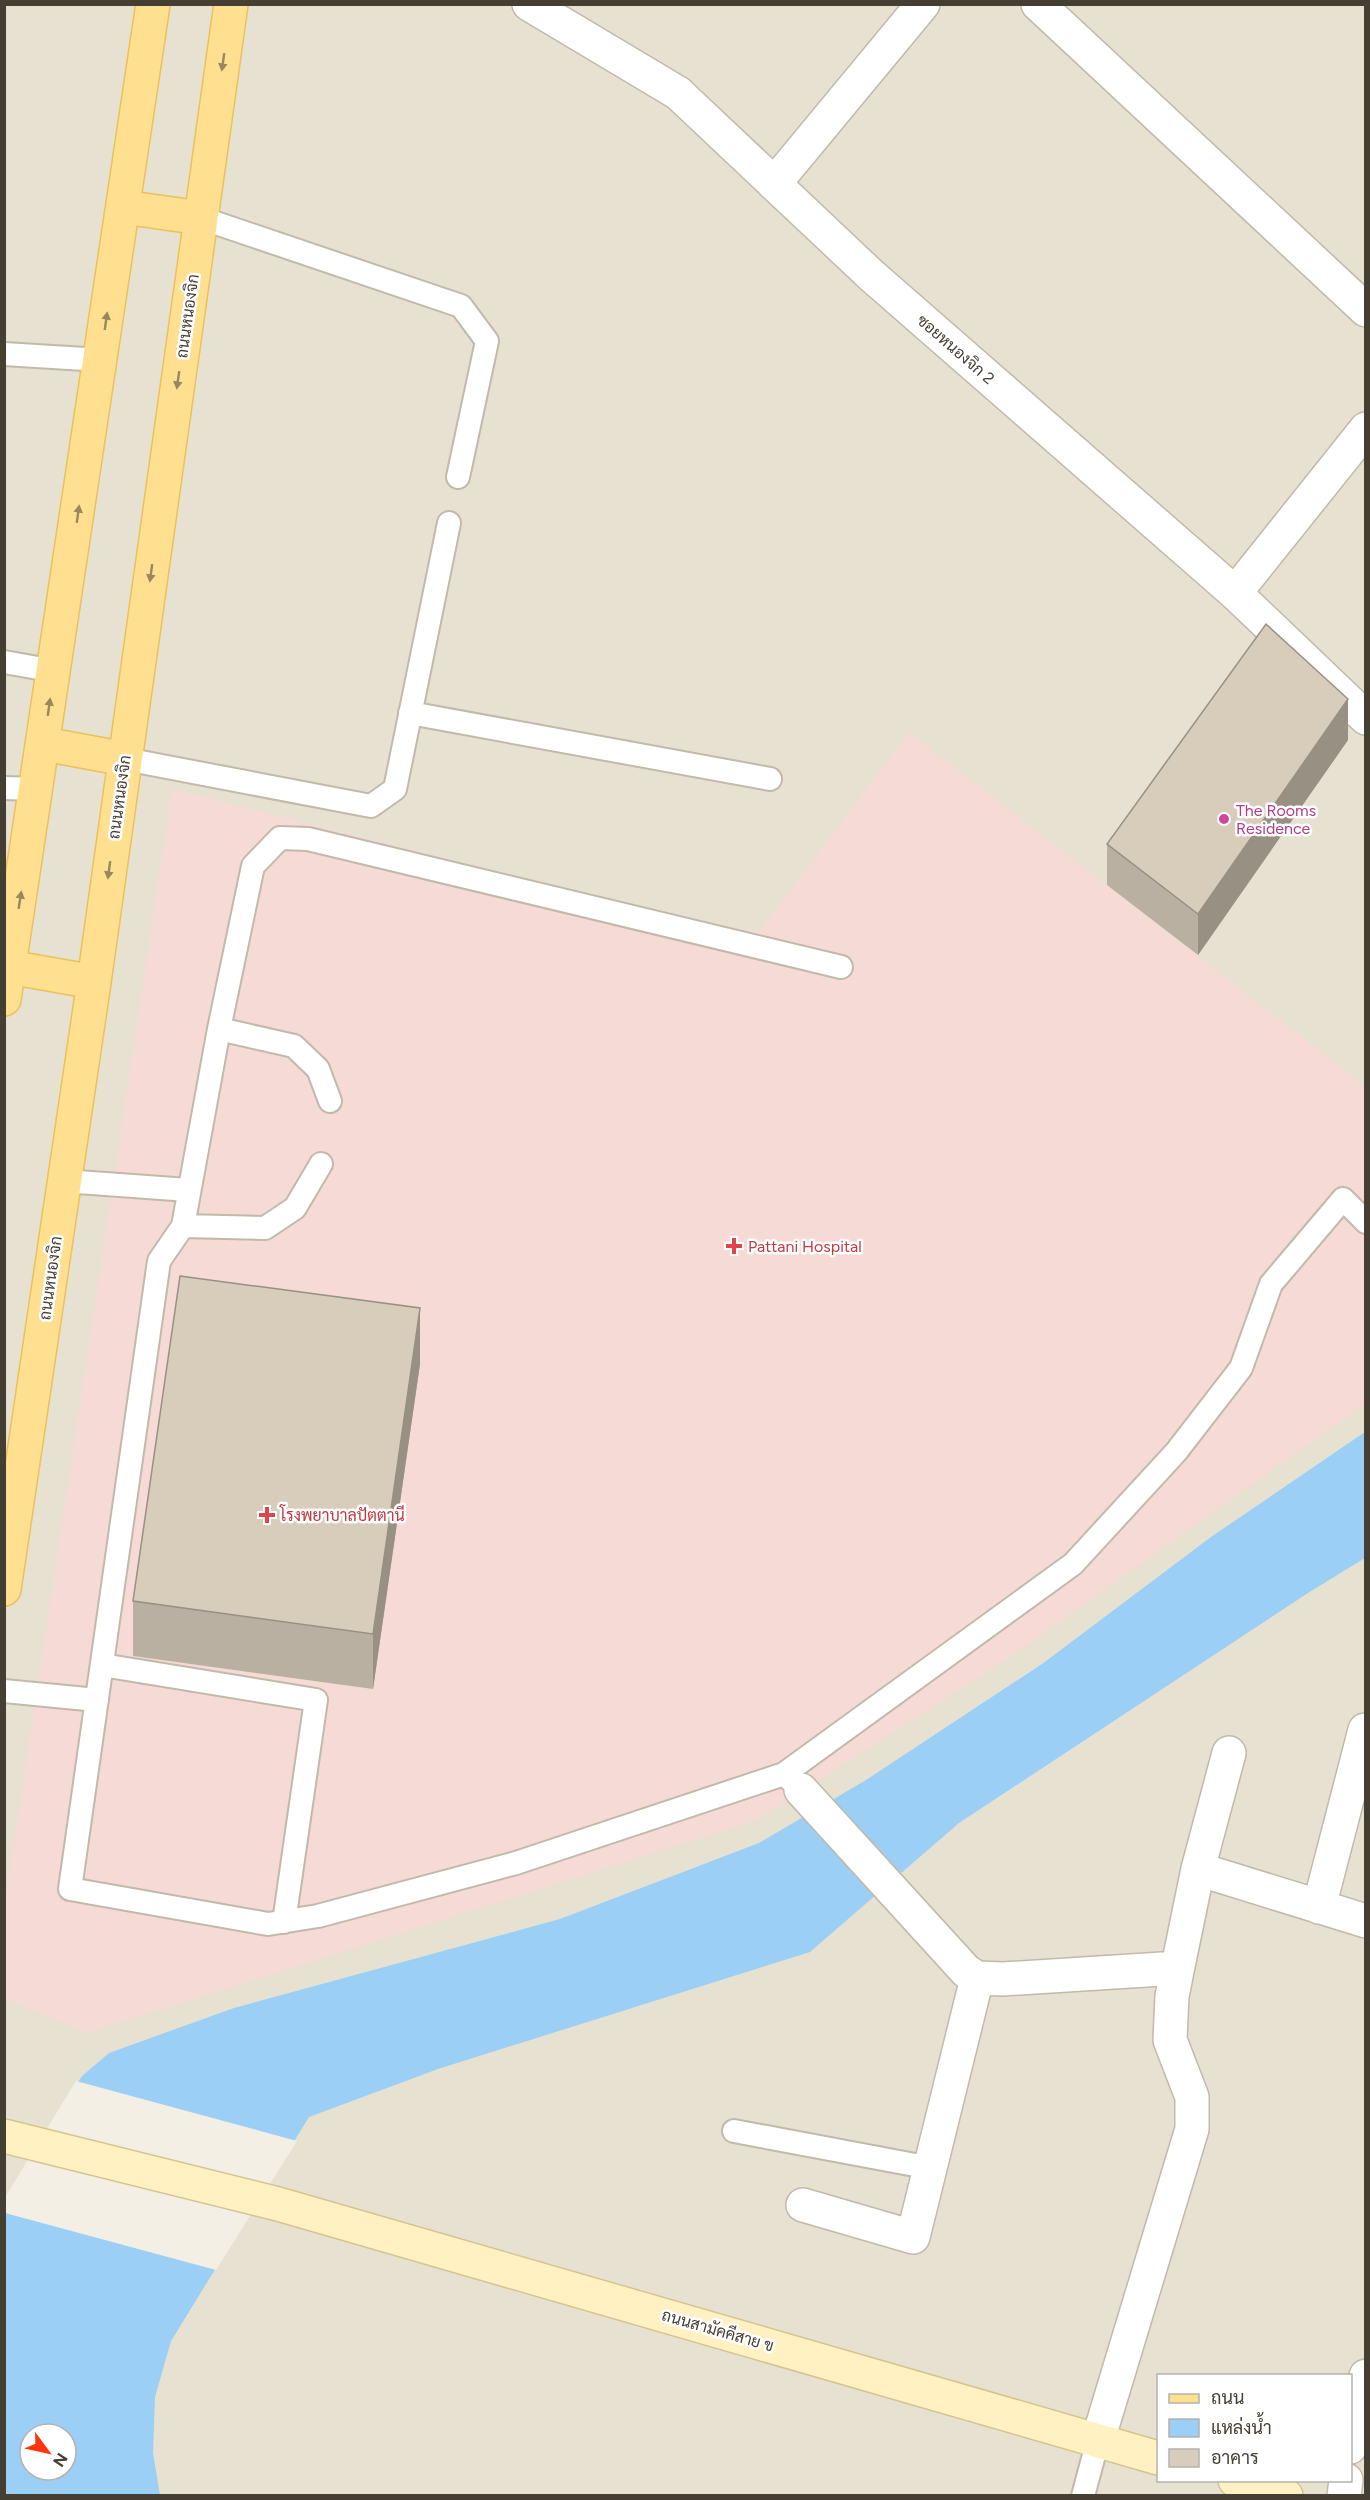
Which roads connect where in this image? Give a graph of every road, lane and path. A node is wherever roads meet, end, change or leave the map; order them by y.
1 (153, 4) edge
2 (231, 4) edge
3 (529, 4) edge
4 (923, 4) edge
5 (1038, 4) edge
6 (774, 184) junction
7 (123, 207) junction
8 (201, 218) junction
9 (1365, 310) edge
10 (4, 354) edge
11 (100, 360) junction
12 (1365, 429) edge
13 (458, 477) dead end
14 (449, 523) dead end
15 (1234, 593) junction
16 (4, 662) edge
17 (55, 671) junction
18 (410, 713) junction
19 (1365, 717) edge
20 (44, 744) junction
21 (124, 759) junction
22 (770, 779) dead end
23 (4, 788) edge
24 (37, 789) junction
25 (841, 967) dead end
26 (6, 978) edge
27 (94, 982) junction
28 (219, 1029) junction
29 (330, 1101) dead end
30 (321, 1164) dead end
31 (64, 1181) junction
32 (188, 1190) junction
33 (1365, 1222) edge
34 (183, 1226) junction
35 (4, 1589) edge
36 (102, 1665) junction
37 (4, 1691) edge
38 (97, 1700) junction
39 (1365, 1730) edge
40 (1229, 1752) dead end
41 (792, 1782) junction
42 (1198, 1869) junction
43 (1319, 1907) junction
44 (284, 1922) junction
45 (1365, 1922) edge
46 (1177, 1971) junction
47 (977, 1978) junction
48 (734, 2131) dead end
49 (6, 2136) edge
50 (931, 2168) junction
51 (803, 2205) dead end
52 (1365, 2376) edge
53 (1357, 2427) edge
54 (1098, 2440) junction
55 (1157, 2458) edge
56 (1238, 2482) edge
57 (1083, 2496) edge
58 (1286, 2496) edge

1 - 7 main road
2 -> 8 main road, ถนนหนองจิก
3 - 6 street, ซอยหนองจิก 2
4 - 6 street
5 - 9 street
6 - 15 street, ซอยหนองจิก 2
7 - 8 main road
11 -> 7 main road
8 - 13 lane
8 -> 21 main road, ถนนหนองจิก
10 - 11 lane
17 -> 11 main road
12 - 15 street
14 - 18 lane
15 - 19 street, ซอยหนองจิก 2
16 - 17 lane
20 -> 17 main road
18 - 21 lane
18 - 22 lane
20 - 21 main road
20 - 24 main road
21 -> 27 main road, ถนนหนองจิก
23 - 24 lane
26 -> 24 main road
25 - 28 lane
26 - 27 main road
27 - 31 main road, ถนนหนองจิก
28 - 29 lane
28 - 32 lane
30 - 34 lane
31 - 32 lane
31 - 35 main road, ถนนหนองจิก
32 - 34 lane
33 - 41 lane
34 - 36 lane
36 - 38 lane
36 - 44 lane
37 - 38 lane
38 - 44 lane
39 - 43 street
40 - 42 street
41 - 44 lane
41 - 47 street
42 - 43 street
42 - 46 street
43 - 45 street
46 - 47 street
46 - 54 street
47 - 50 street
48 - 50 lane
49 - 54 main road, ถนนสามัคคีสาย ข
50 - 51 street
52 - 53 street
54 - 55 main road, ถนนสามัคคีสาย ข
54 - 57 lane
56 - 58 main road

